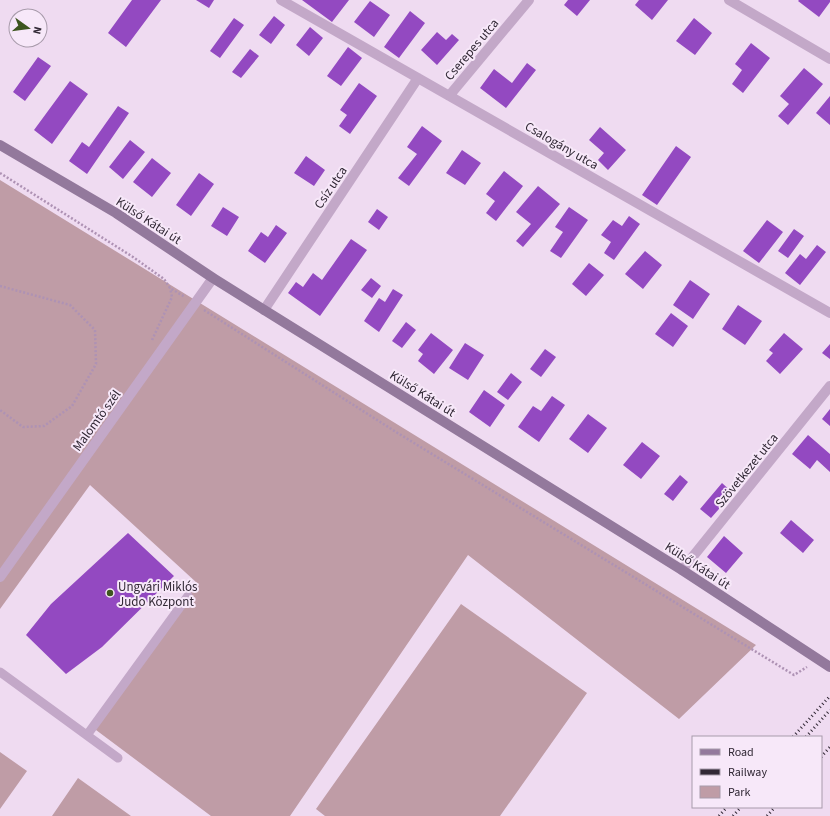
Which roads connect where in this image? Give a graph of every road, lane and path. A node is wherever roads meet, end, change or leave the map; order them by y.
1 (281, 0) edge
2 (529, 0) edge
3 (729, 0) edge
4 (830, 60) edge
5 (418, 78) junction
6 (449, 96) junction
7 (0, 145) edge
8 (0, 173) edge
9 (213, 278) junction
10 (0, 286) edge
11 (195, 304) junction
12 (264, 310) junction
13 (830, 313) edge
14 (830, 386) edge
15 (0, 410) edge
16 (682, 570) junction
17 (0, 577) edge
18 (188, 596) dead end
19 (819, 659) junction
20 (830, 666) edge
21 (0, 672) edge
22 (87, 735) junction
23 (118, 758) dead end

1 - 5 street, Csalogány utca
2 - 6 street, Cserepes utca
3 - 4 street
5 - 6 street, Csalogány utca
5 - 12 street, Csíz utca
6 - 13 street, Csalogány utca
7 - 9 main road, Külső Kátai út
8 - 11 path
9 - 11 street, Malomtó szél
9 - 12 main road, Külső Kátai út
10 - 15 path
11 - 17 street, Malomtó szél
11 - 19 path
12 - 16 main road, Külső Kátai út
14 - 16 street, Szövetkezet utca
16 - 19 main road, Külső Kátai út
18 - 22 lane
19 - 20 main road, Külső Kátai út
21 - 22 lane
22 - 23 lane

